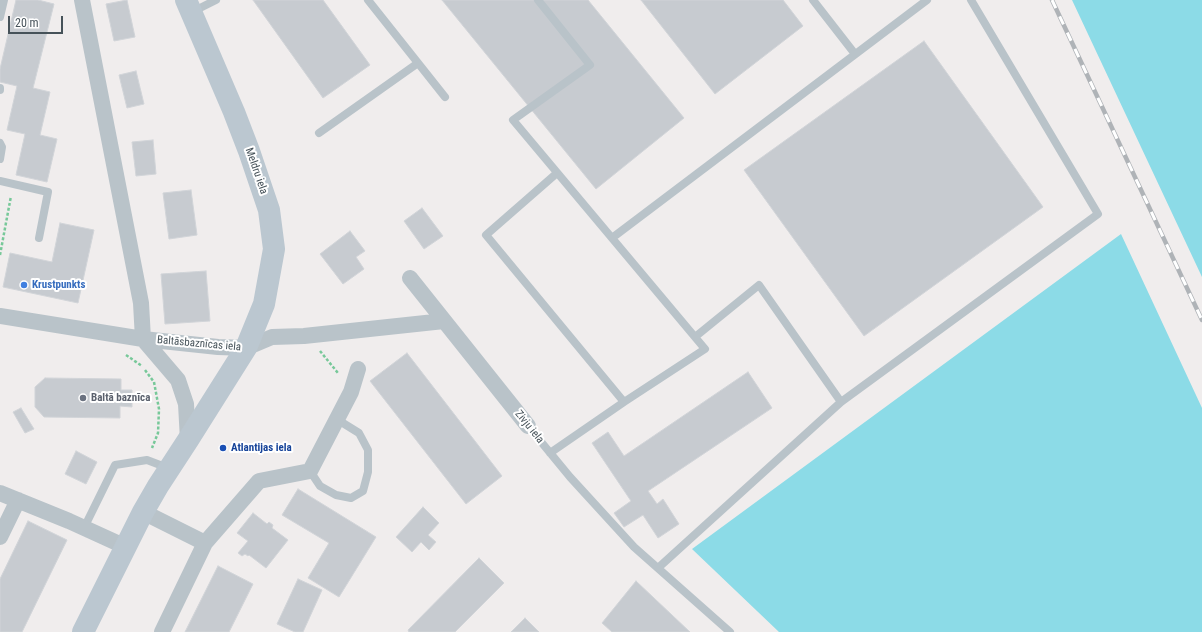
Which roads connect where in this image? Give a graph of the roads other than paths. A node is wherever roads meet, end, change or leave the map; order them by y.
1 (4, 0) edge
2 (82, 0) edge
3 (216, 0) edge
4 (368, 0) edge
5 (538, 0) edge
6 (813, 0) edge
7 (927, 0) edge
8 (971, 0) edge
9 (189, 6) edge
10 (0, 17) edge
11 (855, 54) junction
12 (418, 63) junction
13 (445, 96) dead end
14 (319, 133) dead end
15 (0, 143) edge
16 (0, 159) edge
17 (557, 173) junction
18 (0, 181) edge
19 (39, 238) dead end
20 (612, 238) junction
21 (410, 278) dead end
22 (0, 316) edge
23 (444, 321) junction
24 (695, 337) junction
25 (143, 339) junction
26 (246, 348) junction
27 (358, 369) dead end
28 (624, 402) junction
29 (841, 402) junction
30 (338, 420) junction
31 (528, 426) joint
32 (188, 440) junction
33 (550, 453) junction
34 (170, 468) junction
35 (310, 471) junction
36 (0, 493) edge
37 (18, 500) junction
38 (143, 512) junction
39 (84, 528) junction
40 (0, 538) edge
41 (205, 543) junction
42 (126, 548) junction
43 (658, 568) junction
44 (83, 632) edge
45 (162, 632) edge
46 (730, 632) edge

1 - 10 lane
2 - 25 street
3 - 9 lane
4 - 12 lane
5 - 17 lane
6 - 11 lane
7 - 11 lane
8 - 29 lane
9 - 26 main road, Meldru iela
11 - 20 lane
12 - 13 lane
12 - 14 lane
15 - 16 lane
17 - 20 lane
17 - 28 lane
18 - 19 lane
20 - 24 lane
21 - 23 street, Zivju iela
22 - 25 street, Baltāsbaznīcas iela
23 - 26 street, Baltāsbaznīcas iela
23 - 31 street, Zivju iela
24 - 28 lane
24 - 29 lane
25 - 26 street, Baltāsbaznīcas iela
25 - 32 street
26 - 32 main road
27 - 30 street
28 - 33 lane
29 - 43 lane
30 - 35 street
30 - 35 lane
31 - 33 lane, Zivju iela
32 - 34 main road
33 - 43 lane, Zivju iela
34 - 38 main road
34 - 39 lane
35 - 41 street
36 - 37 street
37 - 39 street
37 - 40 street
38 - 41 street
38 - 42 main road
39 - 42 street
41 - 45 street
42 - 44 main road
43 - 46 lane, Zivju iela

